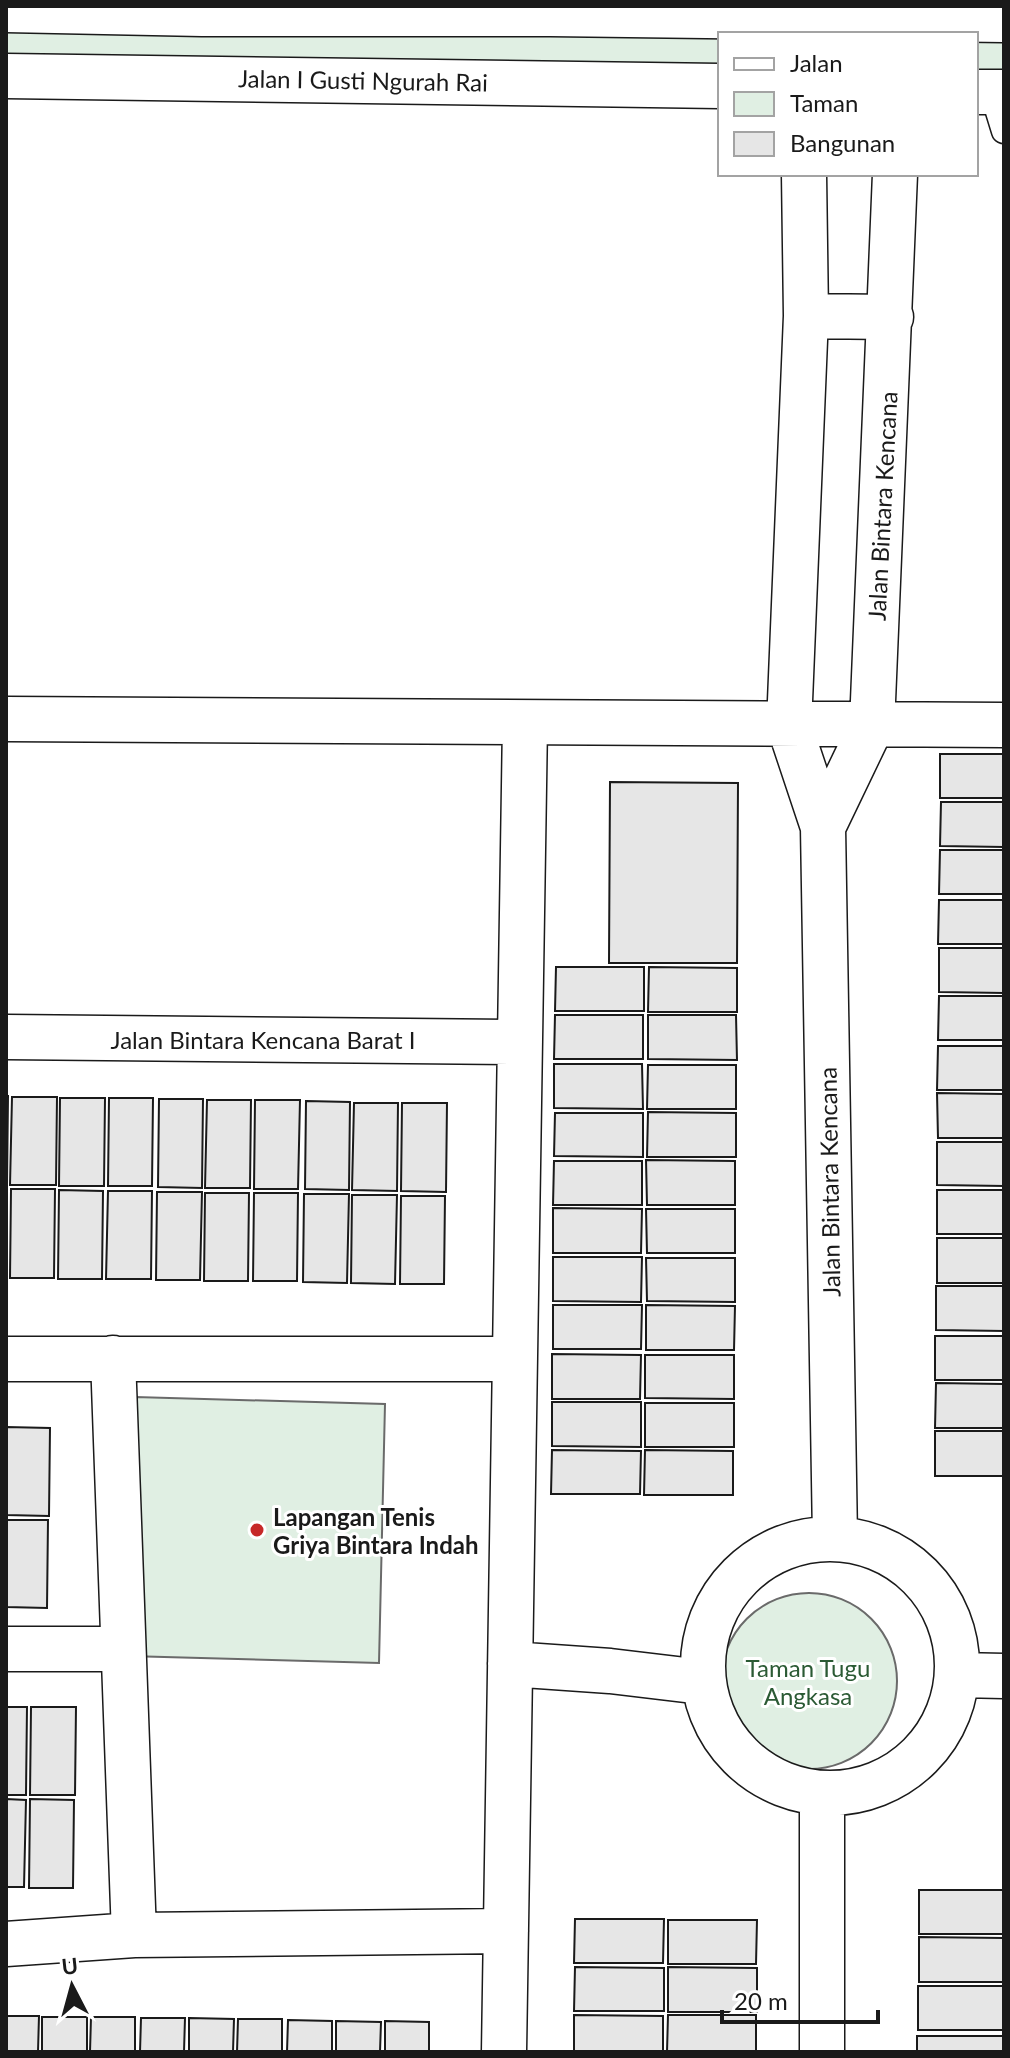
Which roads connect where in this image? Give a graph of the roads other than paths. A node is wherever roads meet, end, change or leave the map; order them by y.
1 (6, 10) edge
2 (202, 14) junction
3 (1004, 20) edge
4 (6, 76) edge
5 (198, 77) junction
6 (718, 86) edge
7 (804, 176) edge
8 (895, 176) edge
9 (806, 316) junction
10 (891, 317) junction
11 (6, 719) edge
12 (525, 723) junction
13 (789, 725) junction
14 (872, 725) junction
15 (1004, 725) edge
16 (823, 827) junction
17 (6, 1037) edge
18 (520, 1042) junction
19 (113, 1358) junction
20 (6, 1359) edge
21 (515, 1359) junction
22 (835, 1538) junction
23 (6, 1649) edge
24 (123, 1649) junction
25 (510, 1664) junction
26 (958, 1675) junction
27 (1004, 1676) edge
28 (702, 1682) junction
29 (822, 1793) junction
30 (506, 1931) junction
31 (134, 1935) junction
32 (6, 1944) edge
33 (504, 2052) edge
34 (822, 2052) edge

1 - 2 street
2 - 3 street
2 - 5 street
4 - 5 street, Jalan I Gusti Ngurah Rai
5 - 6 street, Jalan I Gusti Ngurah Rai
7 - 9 street, Jalan Bintara Kencana
8 - 10 street, Jalan Bintara Kencana
9 - 10 street
9 - 13 street, Jalan Bintara Kencana
10 - 14 street, Jalan Bintara Kencana
11 - 12 street
12 - 13 street
12 - 18 street
13 - 14 street
13 - 16 street, Jalan Bintara Kencana
14 - 15 street
14 - 16 street, Jalan Bintara Kencana
16 - 22 street, Jalan Bintara Kencana
17 - 18 street, Jalan Bintara Kencana Barat I
18 - 21 street
19 - 20 street
19 - 21 street
19 - 24 street
21 - 25 street
22 - 26 street
22 - 28 street
23 - 24 street
24 - 31 street
25 - 28 street
25 - 30 street
26 - 27 street
26 - 29 street
28 - 29 street
29 - 34 street
30 - 31 street
30 - 33 street
31 - 32 street

